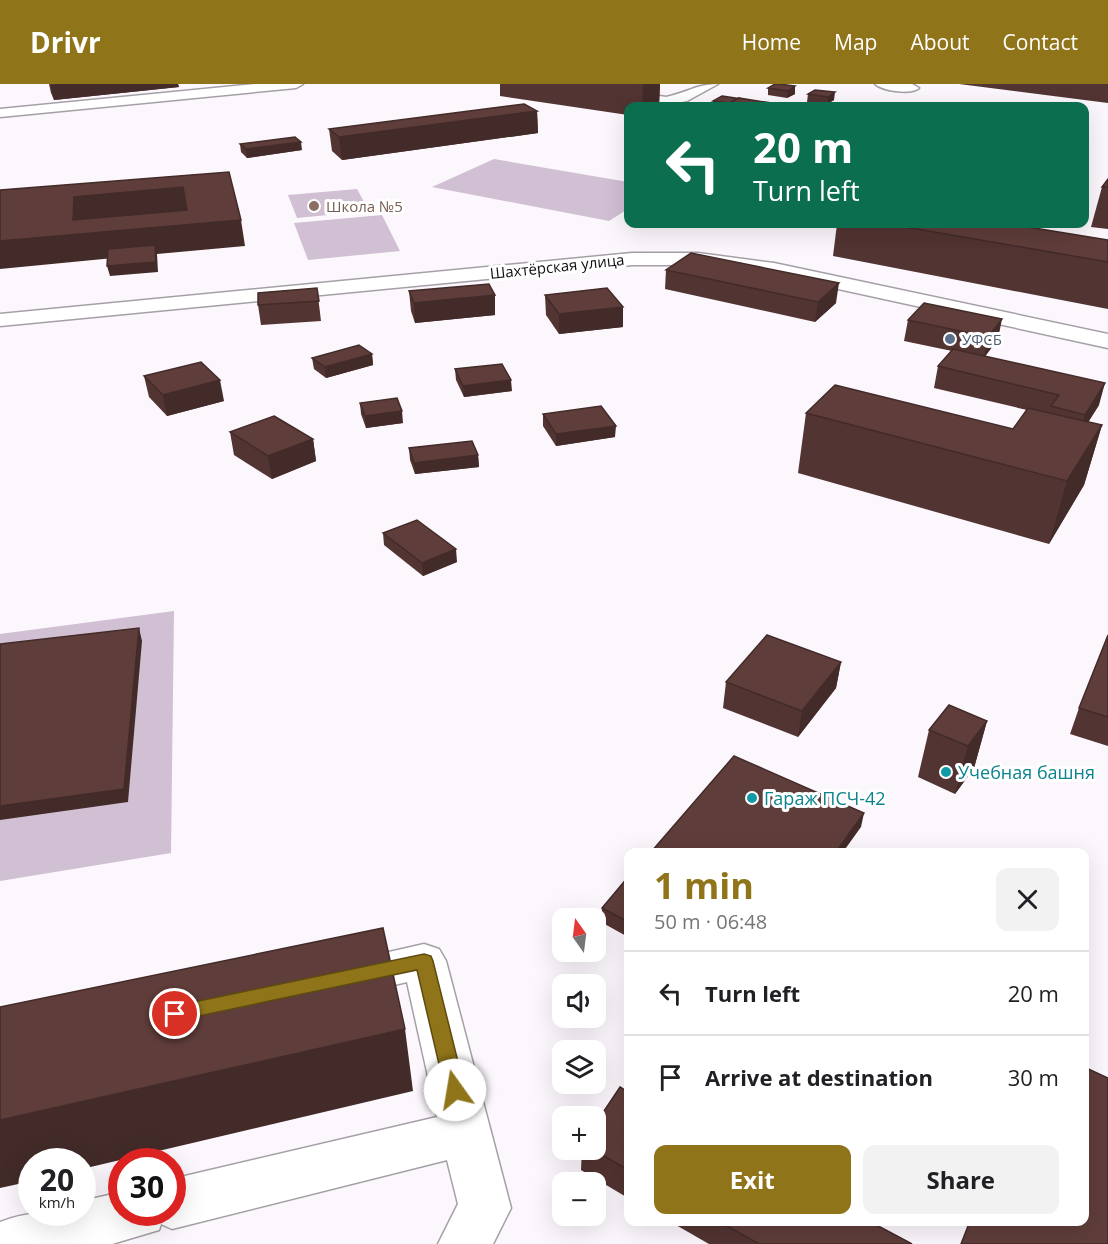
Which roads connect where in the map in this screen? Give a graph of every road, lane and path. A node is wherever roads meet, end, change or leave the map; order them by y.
1 (296, 84) edge
2 (553, 84) edge
3 (711, 84) edge
4 (882, 84) edge
5 (586, 86) edge
6 (912, 88) dead end
7 (0, 113) edge
8 (0, 320) edge
9 (1108, 341) edge
10 (307, 986) edge
11 (465, 1133) junction
12 (186, 1201) edge
13 (108, 1220) edge
14 (9, 1244) edge
15 (464, 1244) edge

1 - 7 street
2 - 5 street
3 - 5 street
4 - 6 street
8 - 9 street, Шахтёрская улица
10 - 11 street
11 - 12 street
11 - 15 street
13 - 14 street

